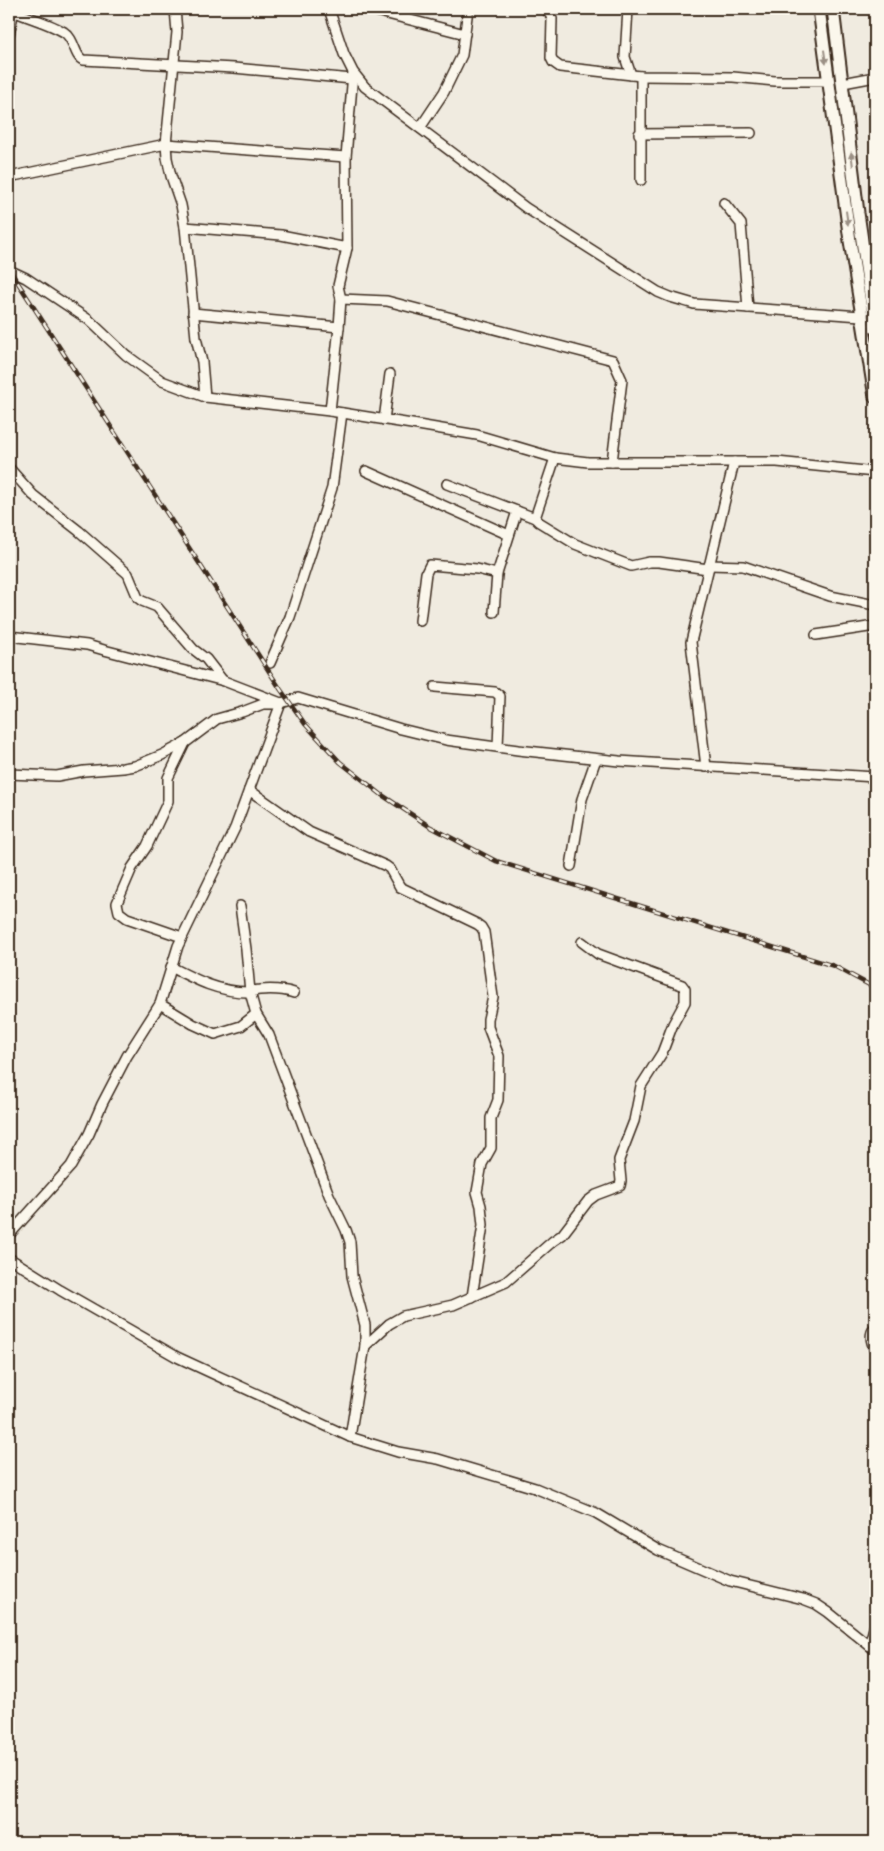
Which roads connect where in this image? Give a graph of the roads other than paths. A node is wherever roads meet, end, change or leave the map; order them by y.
1 (176, 9) edge
2 (329, 9) edge
3 (368, 9) edge
4 (468, 9) edge
5 (545, 9) edge
6 (628, 9) edge
7 (819, 9) edge
8 (833, 9) edge
9 (13, 10) edge
10 (389, 12) edge
11 (465, 34) junction
12 (9, 35) edge
13 (174, 64) junction
14 (631, 75) junction
15 (353, 76) junction
16 (641, 76) junction
17 (875, 77) edge
18 (828, 81) junction
19 (843, 83) junction
20 (420, 128) junction
21 (751, 132) dead end
22 (640, 134) junction
23 (166, 144) junction
24 (346, 157) junction
25 (9, 177) edge
26 (641, 180) dead end
27 (724, 203) dead end
28 (185, 228) junction
29 (347, 248) junction
30 (9, 270) edge
31 (340, 299) junction
32 (748, 308) junction
33 (193, 313) junction
34 (861, 316) junction
35 (339, 327) junction
36 (875, 328) edge
37 (390, 374) dead end
38 (205, 396) junction
39 (875, 397) edge
40 (330, 411) junction
41 (342, 413) junction
42 (384, 420) junction
43 (555, 458) junction
44 (612, 462) junction
45 (734, 462) junction
46 (9, 468) edge
47 (366, 471) dead end
48 (875, 472) edge
49 (446, 484) dead end
50 (517, 511) junction
51 (535, 518) junction
52 (509, 535) junction
53 (708, 567) junction
54 (497, 574) junction
55 (875, 605) edge
56 (494, 612) dead end
57 (420, 621) dead end
58 (875, 626) edge
59 (816, 634) dead end
60 (9, 636) edge
61 (270, 663) dead end
62 (224, 681) junction
63 (434, 688) dead end
64 (281, 704) junction
65 (185, 743) junction
66 (498, 747) junction
67 (596, 759) junction
68 (706, 767) junction
69 (9, 774) edge
70 (875, 777) edge
71 (249, 790) junction
72 (571, 866) dead end
73 (240, 906) dead end
74 (182, 937) junction
75 (582, 942) dead end
76 (171, 966) junction
77 (250, 992) junction
78 (294, 993) dead end
79 (160, 1004) junction
80 (256, 1014) junction
81 (9, 1235) edge
82 (9, 1258) edge
83 (472, 1297) junction
84 (875, 1328) edge
85 (365, 1346) junction
86 (875, 1351) edge
87 (350, 1437) junction
88 (875, 1625) edge
89 (872, 1647) edge

1 - 13 street
2 - 15 street
3 - 10 street
4 - 11 street
5 - 14 street
6 - 14 street
7 -> 18 main road
8 - 19 main road
9 - 12 street
9 - 13 street
10 - 11 street
11 - 20 street
13 - 15 street
13 - 23 street
14 - 16 street
15 - 20 street
15 - 24 street
16 - 18 street
16 - 22 street
17 - 19 street
18 -> 34 main road
36 -> 19 main road
20 - 32 street
21 - 22 street
22 - 26 street
23 - 24 street
23 - 25 street
23 - 28 street
24 - 29 street
27 - 32 street
28 - 29 street
28 - 33 street
29 - 31 street
30 - 38 street
31 - 35 street
31 - 44 street
32 - 34 street
33 - 35 street
33 - 38 street
34 - 39 main road
35 - 40 street
37 - 42 street
38 - 40 street
40 - 41 street
41 - 42 street
41 - 61 street
42 - 43 street
43 - 44 street
43 - 51 street
44 - 45 street
45 - 48 street
45 - 53 street
46 - 62 street
47 - 52 street
49 - 50 street
50 - 51 street
50 - 52 street
51 - 53 street
52 - 54 street
53 - 55 street
53 - 68 street
54 - 56 street
54 - 57 street
58 - 59 street
60 - 62 street
62 - 64 street
63 - 66 street
64 - 65 street
64 - 66 street
64 - 71 street
65 - 69 street
65 - 74 street
66 - 67 street
67 - 68 street
67 - 72 street
68 - 70 street
71 - 74 street
71 - 83 street
73 - 77 street
74 - 76 street
75 - 83 street
76 - 77 street
76 - 79 street
77 - 78 street
77 - 80 street
79 - 80 street
79 - 81 street
80 - 85 street
82 - 87 street
83 - 85 street
84 - 86 street
85 - 87 street
87 - 89 street
88 - 89 street

